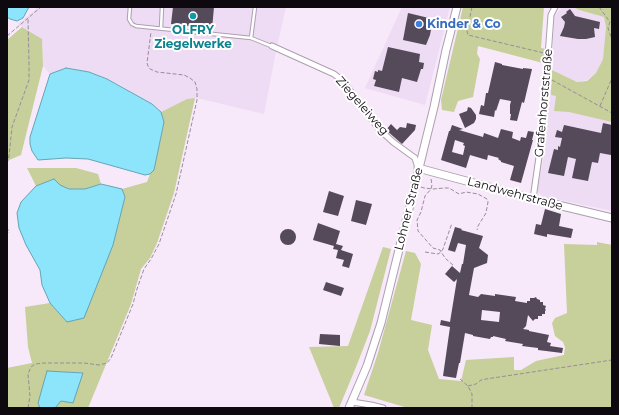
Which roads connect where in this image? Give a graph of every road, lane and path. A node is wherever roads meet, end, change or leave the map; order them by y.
1 (41, 7) edge
2 (130, 7) edge
3 (162, 7) edge
4 (255, 7) edge
5 (457, 7) edge
6 (472, 7) edge
7 (555, 7) edge
8 (599, 7) edge
9 (28, 19) junction
10 (151, 28) junction
11 (161, 28) junction
12 (7, 36) edge
13 (251, 38) junction
14 (612, 40) edge
15 (272, 46) joint
16 (548, 54) junction
17 (546, 77) junction
18 (612, 78) edge
19 (599, 106) junction
20 (612, 113) edge
21 (7, 164) edge
22 (418, 168) junction
23 (432, 172) junction
24 (415, 184) junction
25 (431, 189) junction
26 (532, 199) junction
27 (612, 218) edge
28 (452, 223) dead end
29 (7, 227) edge
30 (477, 230) dead end
31 (9, 233) dead end
32 (425, 252) dead end
33 (441, 252) junction
34 (454, 266) dead end
35 (612, 360) edge
36 (460, 379) dead end
37 (468, 386) junction
38 (351, 405) edge
39 (28, 408) edge
40 (383, 408) edge
41 (472, 408) edge

1 - 9 path
2 - 10 lane
3 - 11 lane
4 - 13 lane
5 - 22 main road, Lohner Straße
6 - 16 path
7 - 16 street, Grafenhorststraße
8 - 14 path
9 - 12 path
9 - 21 path
10 - 11 lane
10 - 39 path
11 - 13 lane
13 - 15 lane
15 - 22 street, Ziegeleiweg
16 - 17 street, Grafenhorststraße
17 - 19 path
17 - 26 street, Grafenhorststraße
18 - 19 path
19 - 20 path
22 - 23 main road, Landwehrstraße
22 - 24 main road, Lohner Straße
23 - 25 path
23 - 26 main road, Landwehrstraße
24 - 25 path
24 - 38 main road, Lohner Straße
25 - 30 path
25 - 33 path
26 - 27 main road, Landwehrstraße
28 - 33 path
29 - 31 path
32 - 33 path
33 - 34 path
35 - 37 path
36 - 37 path
37 - 41 path
38 - 40 street

